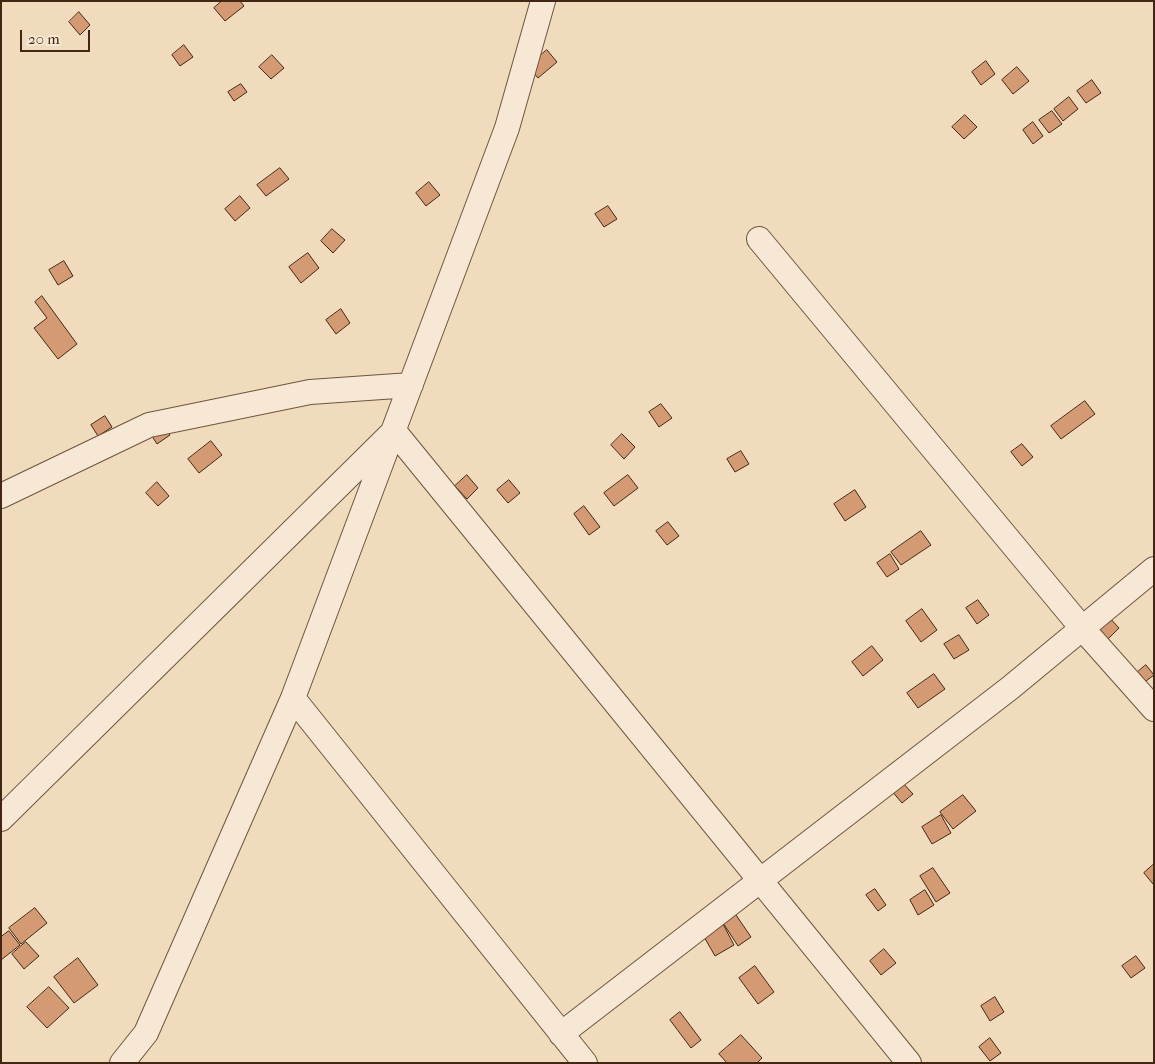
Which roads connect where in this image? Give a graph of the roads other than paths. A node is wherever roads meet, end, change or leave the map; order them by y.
1 (543, 1) edge
2 (759, 239) dead end
3 (411, 385) junction
4 (394, 431) junction
5 (1, 496) edge
6 (1154, 569) edge
7 (1082, 628) junction
8 (294, 698) junction
9 (1154, 709) edge
10 (1, 819) edge
11 (760, 880) junction
12 (562, 1034) junction
13 (122, 1063) edge
14 (585, 1063) edge
15 (909, 1063) edge

1 - 3 street
2 - 7 street
3 - 4 street
3 - 5 street
4 - 8 street
4 - 10 street
4 - 11 street
6 - 7 street
7 - 9 street
7 - 11 street
8 - 12 street
8 - 13 street
11 - 12 street
11 - 15 street
12 - 14 street

